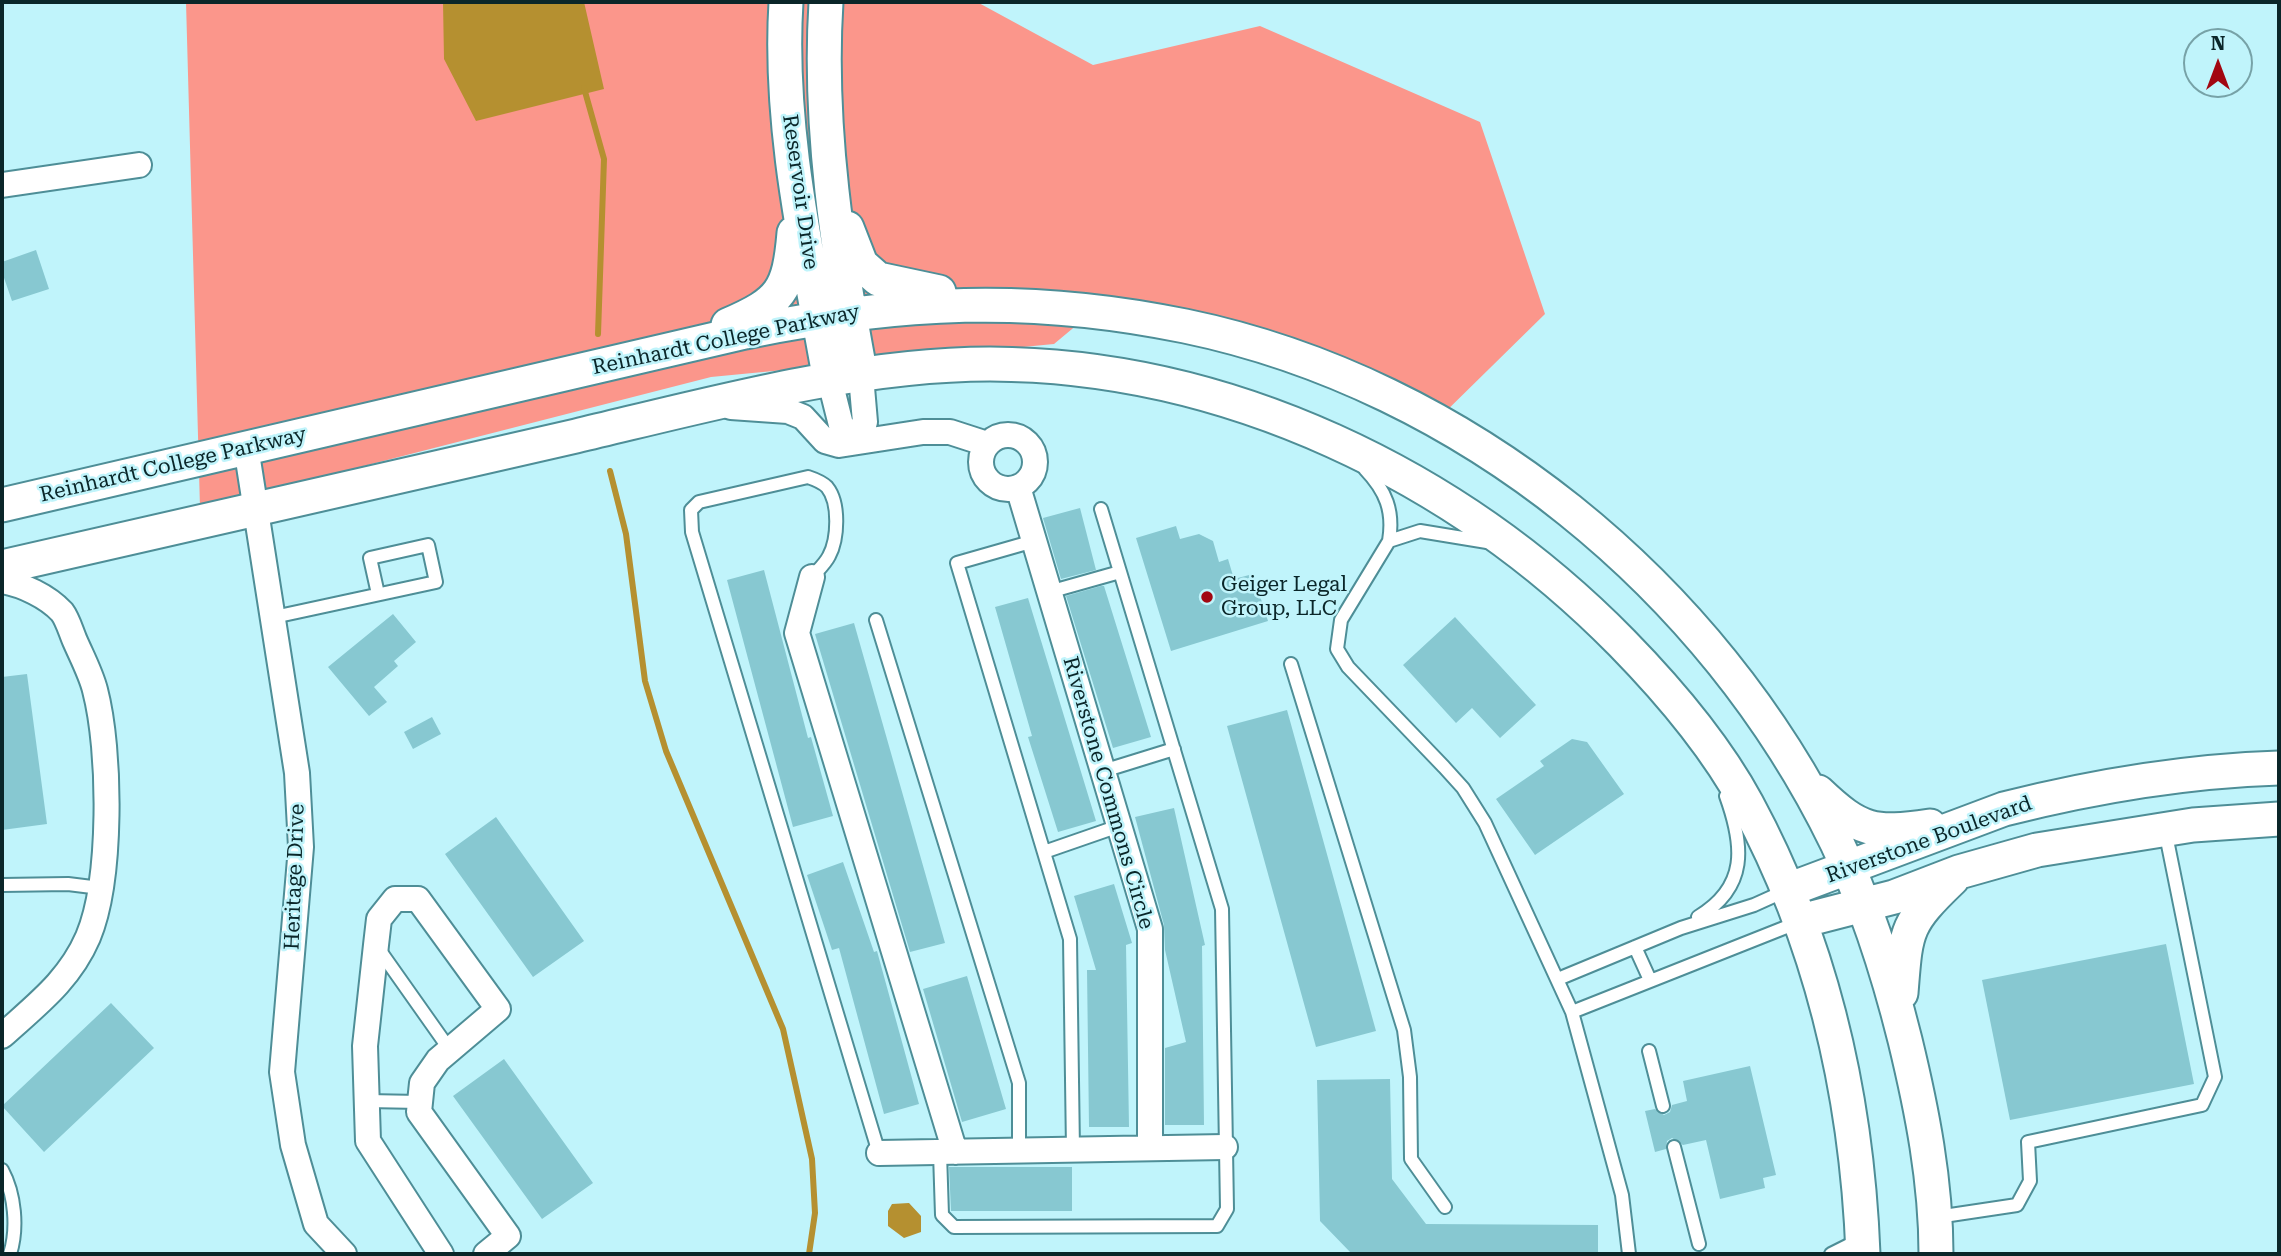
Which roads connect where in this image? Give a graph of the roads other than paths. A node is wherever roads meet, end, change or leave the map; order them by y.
1 (786, 2) edge
2 (826, 2) edge
3 (139, 165) dead end
4 (832, 184) junction
5 (2, 186) edge
6 (798, 196) junction
7 (1039, 306) junction
8 (834, 315) junction
9 (673, 349) junction
10 (846, 379) junction
11 (707, 406) junction
12 (1323, 436) junction
13 (857, 441) junction
14 (987, 444) junction
15 (246, 447) junction
16 (1018, 487) junction
17 (2, 505) edge
18 (257, 509) junction
19 (1101, 509) dead end
20 (1034, 541) junction
21 (1389, 541) junction
22 (1516, 547) junction
23 (2, 568) edge
24 (1120, 572) junction
25 (811, 577) joint
26 (2, 581) edge
27 (1049, 593) junction
28 (378, 594) junction
29 (274, 617) junction
30 (876, 620) dead end
31 (1291, 664) dead end
32 (1707, 743) junction
33 (1174, 749) junction
34 (2279, 768) edge
35 (1103, 771) junction
36 (1798, 773) junction
37 (1977, 819) junction
38 (2279, 819) edge
39 (1119, 826) junction
40 (2164, 829) junction
41 (1044, 852) junction
42 (1848, 868) junction
43 (1959, 872) junction
44 (2, 885) edge
45 (100, 888) junction
46 (1788, 890) junction
47 (1863, 905) junction
48 (1801, 921) junction
49 (1681, 928) junction
50 (376, 945) junction
51 (1635, 947) junction
52 (1558, 979) junction
53 (1650, 980) junction
54 (1572, 1012) junction
55 (1899, 1017) junction
56 (2, 1036) edge
57 (450, 1050) junction
58 (1649, 1051) dead end
59 (367, 1101) junction
60 (421, 1102) junction
61 (1664, 1107) dead end
62 (1225, 1147) junction
63 (1674, 1147) dead end
64 (1150, 1149) junction
65 (1073, 1150) junction
66 (1019, 1151) junction
67 (948, 1152) junction
68 (879, 1153) joint
69 (2, 1170) edge
70 (1445, 1207) dead end
71 (1935, 1218) junction
72 (1699, 1244) dead end
73 (1862, 1246) edge
74 (10, 1254) edge
75 (344, 1254) edge
76 (441, 1254) edge
77 (486, 1254) edge
78 (1629, 1254) edge
79 (1832, 1254) edge
80 (1936, 1254) edge

1 - 6 street, Reservoir Drive
2 - 4 street, Reservoir Drive
3 - 5 street
4 - 7 street
4 - 8 street, Reservoir Drive
6 - 8 street, Reservoir Drive
6 - 9 street
7 - 8 street, Reinhardt College Parkway
7 - 36 street, Reinhardt College Parkway
8 - 9 street, Reinhardt College Parkway
8 - 10 street, Reservoir Drive
9 - 15 street, Reinhardt College Parkway
10 - 11 street
10 - 12 street
10 - 13 street
11 - 13 street
11 - 18 street
12 - 21 lane
12 - 22 street
13 - 14 street
14 - 16 street
14 - 16 street
15 - 17 street, Reinhardt College Parkway
15 - 18 street, Heritage Drive
16 - 20 street, Riverstone Commons Circle
18 - 23 street
18 - 29 street, Heritage Drive
19 - 24 lane
20 - 27 street, Riverstone Commons Circle
20 - 41 lane
21 - 22 lane
21 - 52 lane
22 - 32 street
24 - 27 lane
24 - 33 lane
25 - 67 street
25 - 68 lane
26 - 45 street
27 - 35 street, Riverstone Commons Circle
28 - 28 lane
28 - 29 lane
29 - 75 street, Heritage Drive
30 - 66 lane
31 - 70 lane
32 - 46 street
32 - 49 lane
33 - 35 lane
33 - 62 lane
34 - 37 street, Riverstone Boulevard
35 - 39 street, Riverstone Commons Circle
36 - 37 street
36 - 42 street, Reinhardt College Parkway
37 - 42 street, Riverstone Boulevard
38 - 40 street, Riverstone Boulevard
39 - 41 lane
39 - 64 street, Riverstone Commons Circle
40 - 43 street, Riverstone Boulevard
40 - 71 lane
41 - 65 lane
42 - 46 street, Riverstone Boulevard
42 - 47 street, Reinhardt College Parkway
43 - 47 street, Riverstone Boulevard
43 - 55 street
44 - 45 lane
45 - 56 street
46 - 48 street
46 - 49 lane
47 - 48 street, Riverstone Boulevard
47 - 55 street, Reinhardt College Parkway
48 - 53 lane
48 - 73 street
49 - 51 lane
50 - 57 lane
50 - 57 street
50 - 59 street
51 - 52 lane
51 - 53 lane
52 - 54 lane
53 - 54 lane
54 - 78 lane
55 - 71 street, Reinhardt College Parkway
57 - 60 street
58 - 61 lane
59 - 60 lane
59 - 76 street
60 - 77 street
62 - 64 street
62 - 67 lane
63 - 72 lane
64 - 65 street
65 - 66 street
66 - 67 street
67 - 68 street
69 - 74 lane
71 - 80 street, Reinhardt College Parkway
73 - 79 lane

